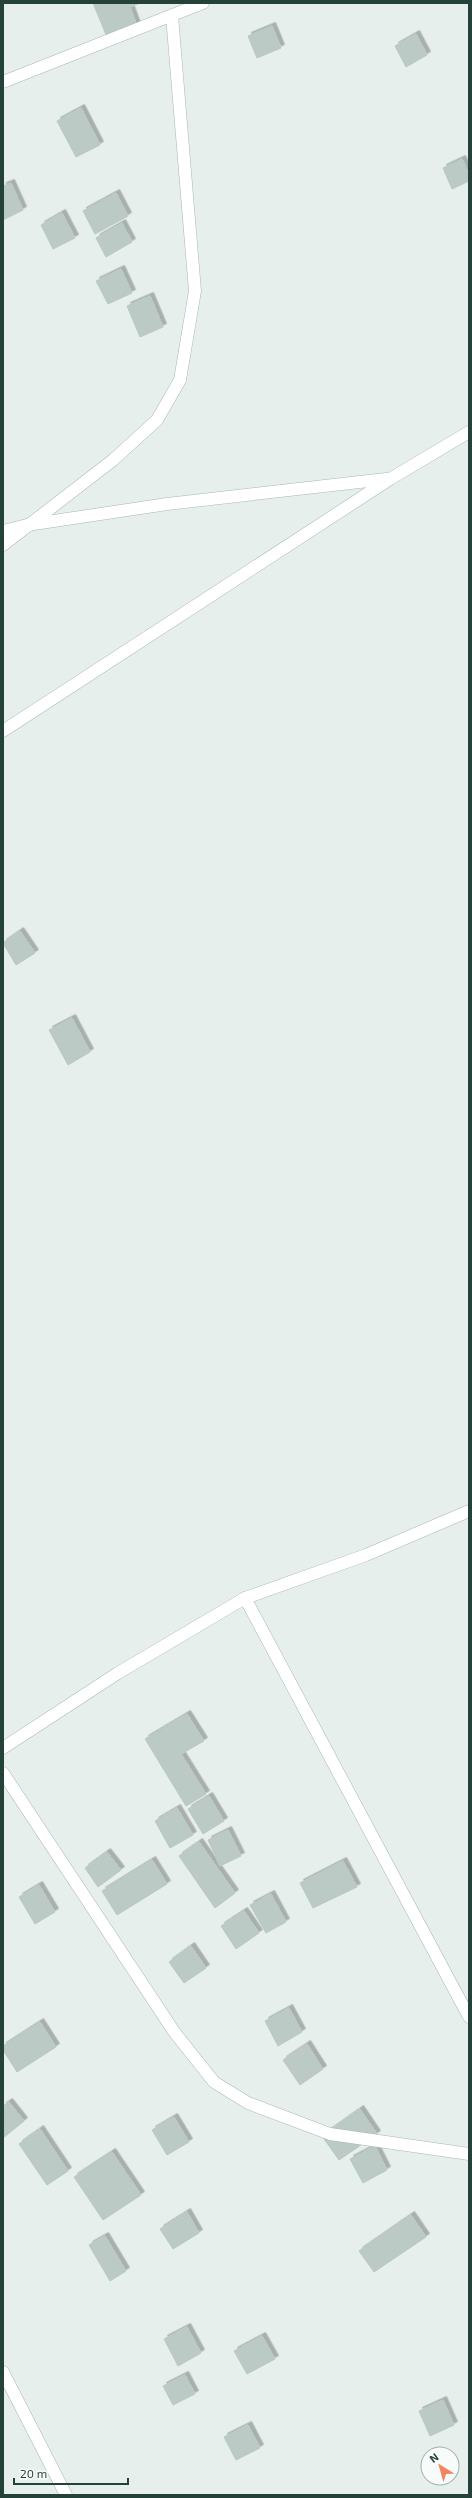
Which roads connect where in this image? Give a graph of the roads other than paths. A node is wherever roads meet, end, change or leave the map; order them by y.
1 (204, 3) edge
2 (172, 16) junction
3 (3, 82) edge
4 (469, 432) edge
5 (390, 479) junction
6 (27, 525) junction
7 (3, 531) edge
8 (3, 545) edge
9 (3, 731) edge
10 (469, 1511) edge
11 (245, 1598) junction
12 (3, 1748) edge
13 (3, 1773) edge
14 (469, 2017) edge
15 (469, 2154) edge
16 (3, 2372) edge
17 (66, 2495) edge

1 - 2 street
2 - 3 street
2 - 6 street
4 - 5 street
5 - 6 street
5 - 9 street
6 - 7 street
6 - 8 street
10 - 11 street
11 - 12 street
11 - 14 street
13 - 15 street
16 - 17 street

